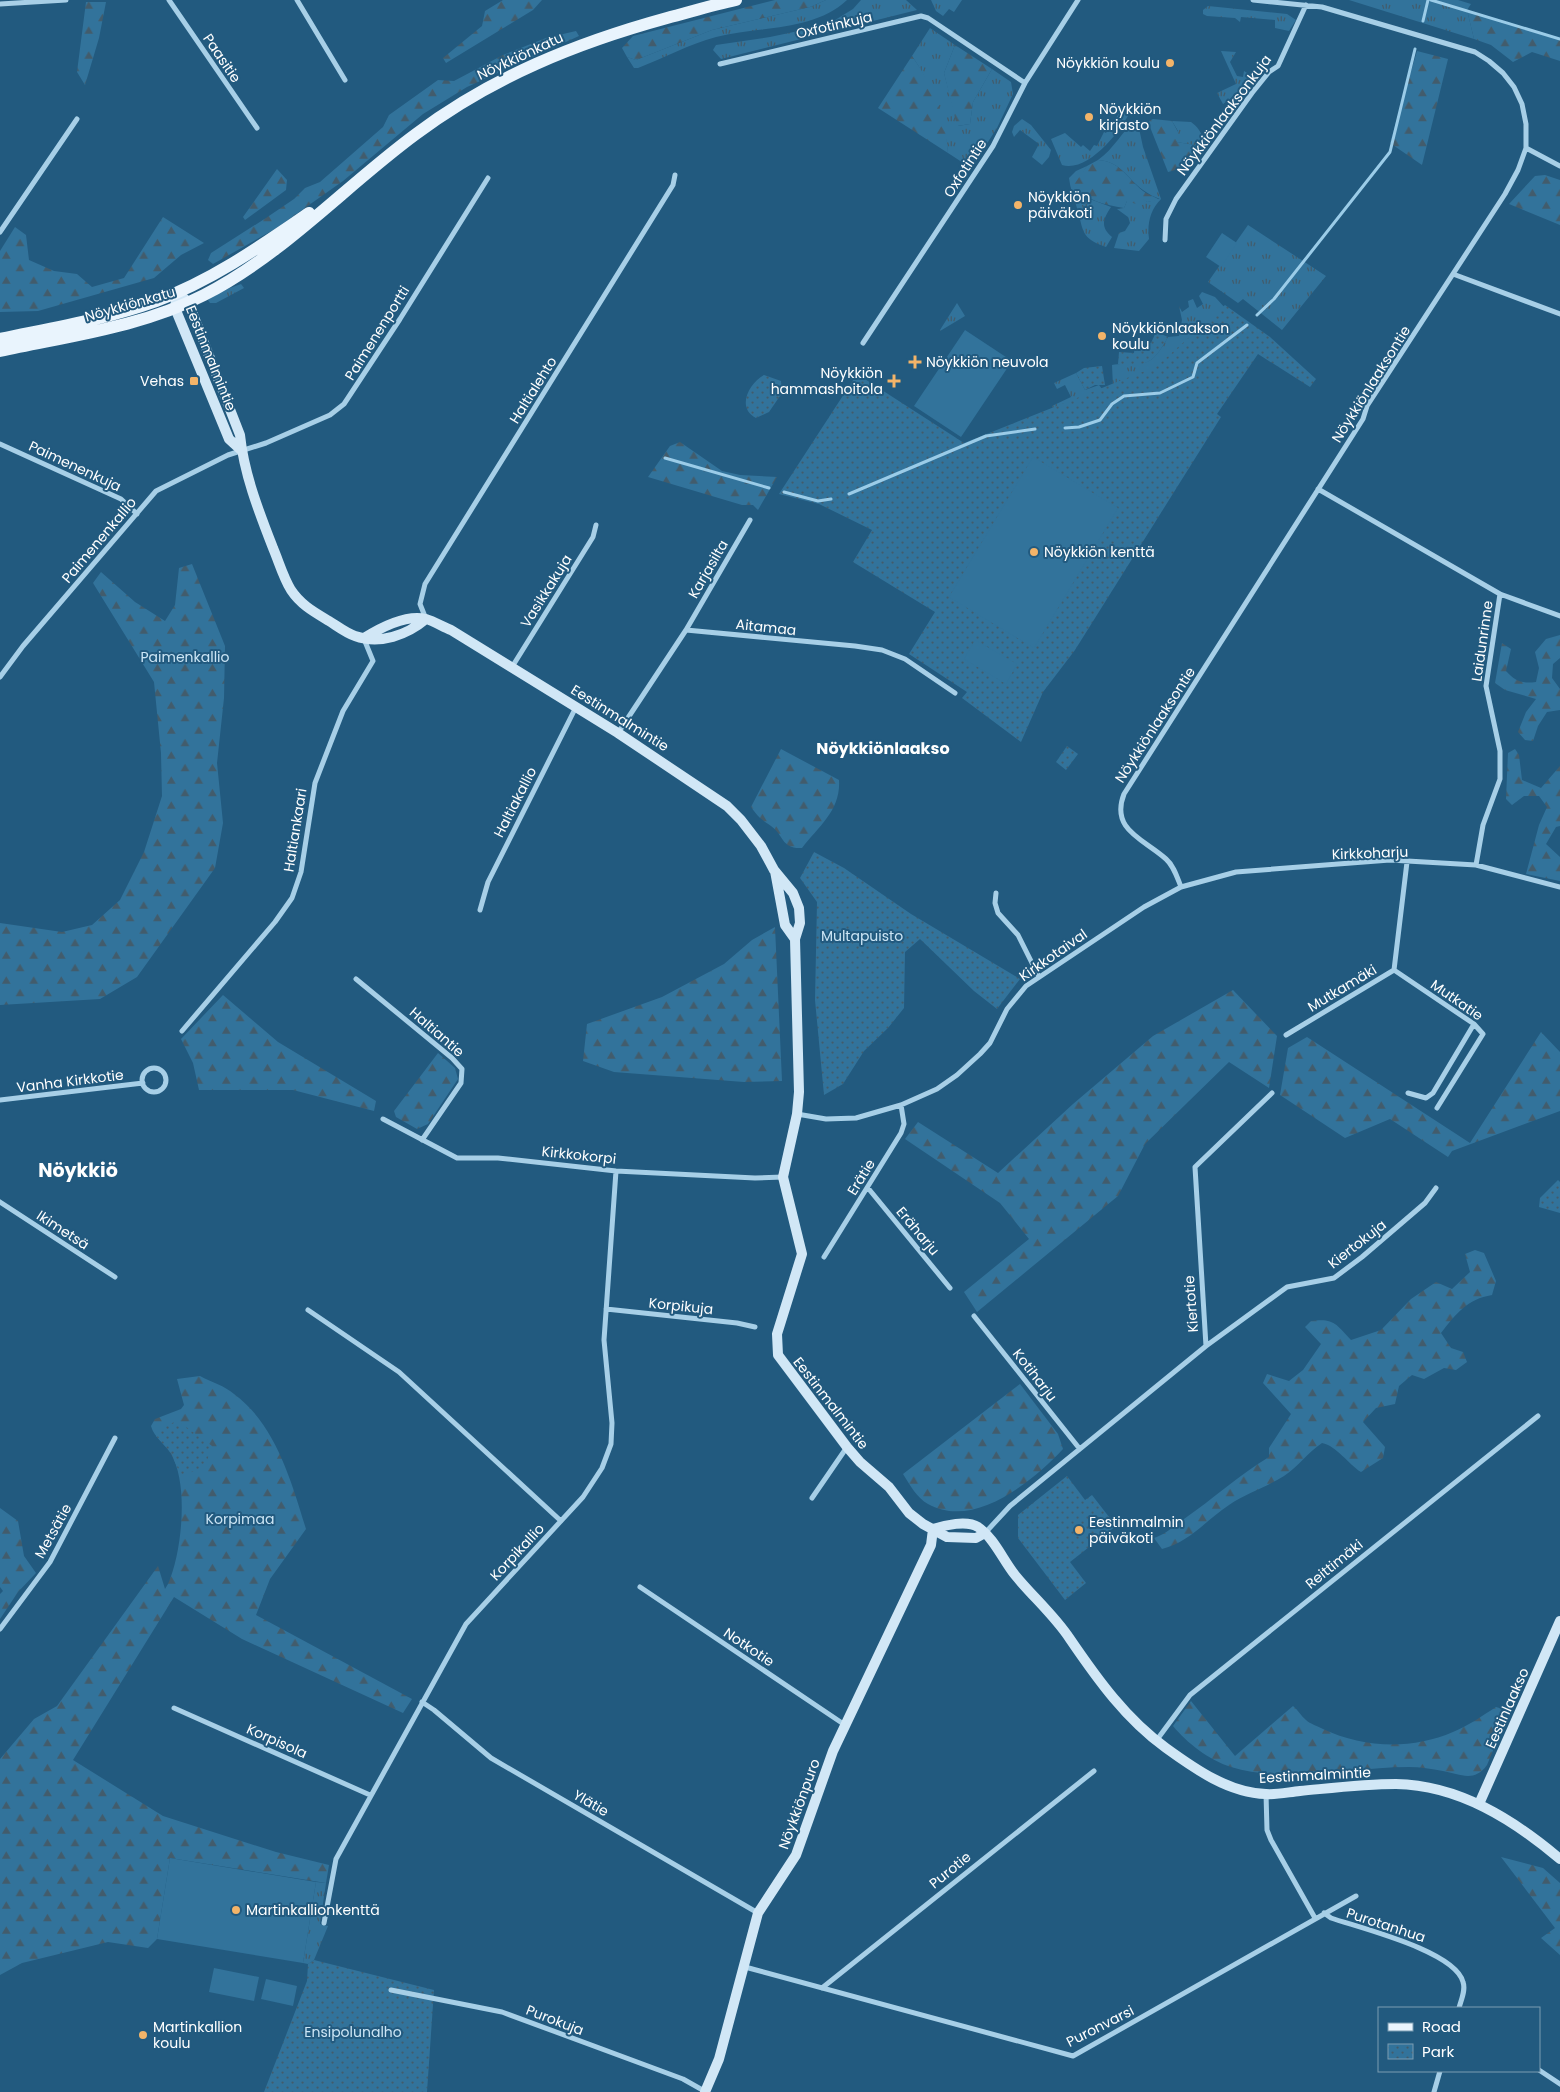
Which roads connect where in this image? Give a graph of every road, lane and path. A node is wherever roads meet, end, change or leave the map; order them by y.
1 (66, 0) edge
2 (169, 0) edge
3 (297, 0) edge
4 (1078, 0) edge
5 (1254, 0) edge
6 (731, 1) edge
7 (0, 4) edge
8 (1306, 5) junction
9 (720, 64) dead end
10 (345, 80) dead end
11 (1025, 82) junction
12 (77, 119) dead end
13 (257, 128) dead end
14 (1526, 148) junction
15 (1560, 166) edge
16 (675, 175) dead end
17 (488, 178) dead end
18 (350, 186) junction
19 (0, 232) edge
20 (1165, 240) dead end
21 (1453, 274) junction
22 (176, 292) junction
23 (188, 302) junction
24 (175, 308) junction
25 (1560, 314) edge
26 (0, 339) edge
27 (863, 343) dead end
28 (0, 351) edge
29 (0, 444) edge
30 (241, 450) junction
31 (1318, 490) junction
32 (137, 514) junction
33 (750, 520) dead end
34 (596, 525) dead end
35 (1500, 594) junction
36 (1560, 616) edge
37 (426, 619) junction
38 (686, 630) junction
39 (364, 638) junction
40 (512, 667) junction
41 (0, 677) edge
42 (955, 693) dead end
43 (576, 706) junction
44 (618, 732) junction
45 (1407, 862) junction
46 (1476, 866) junction
47 (774, 870) junction
48 (1181, 887) junction
49 (1560, 887) edge
50 (996, 893) dead end
51 (480, 910) dead end
52 (795, 938) junction
53 (1394, 970) junction
54 (1039, 977) junction
55 (356, 979) dead end
56 (1474, 1024) junction
57 (182, 1031) dead end
58 (1286, 1035) dead end
59 (143, 1083) junction
60 (1272, 1093) dead end
61 (1408, 1093) dead end
62 (0, 1100) edge
63 (901, 1105) junction
64 (1437, 1108) dead end
65 (797, 1114) junction
66 (383, 1119) dead end
67 (422, 1140) junction
68 (616, 1171) junction
69 (784, 1177) junction
70 (868, 1188) junction
71 (1436, 1188) dead end
72 (0, 1202) edge
73 (824, 1257) dead end
74 (115, 1277) dead end
75 (950, 1288) dead end
76 (308, 1310) dead end
77 (606, 1310) junction
78 (974, 1316) dead end
79 (754, 1327) dead end
80 (1206, 1346) junction
81 (1538, 1416) dead end
82 (115, 1438) dead end
83 (847, 1447) junction
84 (1078, 1448) junction
85 (812, 1498) dead end
86 (561, 1522) junction
87 (933, 1529) junction
88 (985, 1533) junction
89 (640, 1587) dead end
90 (1560, 1621) edge
91 (0, 1629) edge
92 (422, 1702) junction
93 (174, 1708) dead end
94 (846, 1725) junction
95 (1156, 1741) junction
96 (1094, 1770) dead end
97 (1266, 1794) junction
98 (370, 1796) junction
99 (1479, 1804) junction
100 (1560, 1859) edge
101 (1356, 1896) dead end
102 (758, 1913) junction
103 (1324, 1913) junction
104 (1315, 1918) junction
105 (324, 1923) dead end
106 (745, 1967) junction
107 (822, 1988) junction
108 (391, 1990) dead end
109 (1459, 2007) edge
110 (1540, 2071) edge
111 (1440, 2072) edge
112 (1560, 2084) edge
113 (706, 2092) edge
114 (1434, 2092) edge

1 - 7 street
2 - 13 street, Paasitie
3 - 10 street
4 - 11 street, Oxfotintie
5 - 8 street, Nöykkiönlaaksontie
6 - 18 main road, Nöykkiönkatu
8 - 14 street, Nöykkiönlaaksontie
8 - 20 street, Nöykkiönlaaksonkuja
9 - 11 street, Oxfotinkuja
11 - 27 street, Oxfotintie
12 - 19 street
14 - 15 street
14 - 21 street, Nöykkiönlaaksontie
16 - 37 street, Haltialehto
17 - 30 street, Paimenenportti
18 - 22 main road, Nöykkiönkatu
18 - 23 main road, Nöykkiönkatu
21 - 25 street
21 - 31 street, Nöykkiönlaaksontie
22 - 23 street, Eestinmalmintie
22 - 24 street, Eestinmalmintie
22 - 26 main road, Nöykkiönkatu
23 - 24 main road, Nöykkiönkatu
23 - 30 street, Eestinmalmintie
24 - 28 main road, Nöykkiönkatu
24 - 30 street, Eestinmalmintie
29 - 32 street, Paimenenkuja
30 - 32 street, Paimenenkallio
30 - 39 street, Eestinmalmintie
31 - 35 street, Laidunrinne
31 - 48 street, Nöykkiönlaaksontie
32 - 41 street, Paimenenkallio
33 - 38 street, Karjasilta
34 - 40 street, Vasikkakuja
35 - 36 street
35 - 46 street, Laidunrinne
37 - 39 street, Eestinmalmintie
37 - 40 street, Eestinmalmintie
38 - 42 street, Aitamaa
38 - 44 street
39 - 57 street, Haltiankaari
40 - 43 street, Eestinmalmintie
43 - 44 street, Eestinmalmintie
43 - 51 street, Haltiakallio
44 - 47 street, Eestinmalmintie
45 - 46 street, Kirkkoharju
45 - 48 street, Kirkkoharju
45 - 53 street, Mutkamäki
46 - 49 street, Kirkkoharju
47 - 52 street, Eestinmalmintie
47 - 52 street, Eestinmalmintie
48 - 54 street, Kirkkotaival
50 - 54 street
52 - 65 street, Eestinmalmintie
53 - 56 street, Mutkatie
53 - 58 street, Mutkamäki
54 - 63 street, Kirkkotaival
55 - 67 street, Haltiantie
56 - 61 street
56 - 64 street, Mutkatie
59 - 59 street
59 - 62 street, Vanha Kirkkotie
60 - 80 street, Kiertotie
63 - 65 street, Kirkkotaival
63 - 70 street, Erätie
65 - 69 street, Eestinmalmintie
66 - 67 street, Kirkkokorpi
67 - 68 street, Kirkkokorpi
68 - 69 street, Kirkkokorpi
68 - 77 street, Korpikallio
69 - 83 street, Eestinmalmintie
70 - 73 street, Erätie
70 - 75 street, Eräharju
71 - 80 street, Kiertokuja
72 - 74 street, Ikimetsä
76 - 86 street
77 - 79 street, Korpikuja
77 - 86 street, Korpikallio
78 - 84 street, Kotiharju
80 - 84 street, Kiertotie
81 - 95 street, Reittimäki
82 - 91 street, Metsätie
83 - 85 street
83 - 87 street, Eestinmalmintie
84 - 88 street, Kiertotie
86 - 92 street, Korpikallio
87 - 88 street, Eestinmalmintie
87 - 94 street, Nöykkiönpuro
88 - 95 street, Eestinmalmintie
89 - 94 street, Notkotie
90 - 99 street, Eestinlaakso
92 - 98 street, Korpikallio
92 - 102 street, Ylätie
93 - 98 street, Korpisola
94 - 102 street, Nöykkiönpuro
95 - 97 street, Eestinmalmintie
96 - 107 street, Purotie
97 - 99 street, Eestinmalmintie
97 - 104 street
98 - 105 street, Korpikallio
99 - 100 street, Eestinmalmintie
101 - 103 street, Puronvarsi
102 - 106 street, Nöykkiönpuro
103 - 104 street, Puronvarsi
103 - 109 street, Purotanhua
104 - 107 street, Puronvarsi
106 - 107 street, Puronvarsi
106 - 113 street, Nöykkiönpuro
108 - 113 street, Purokuja
110 - 112 street
111 - 114 street

